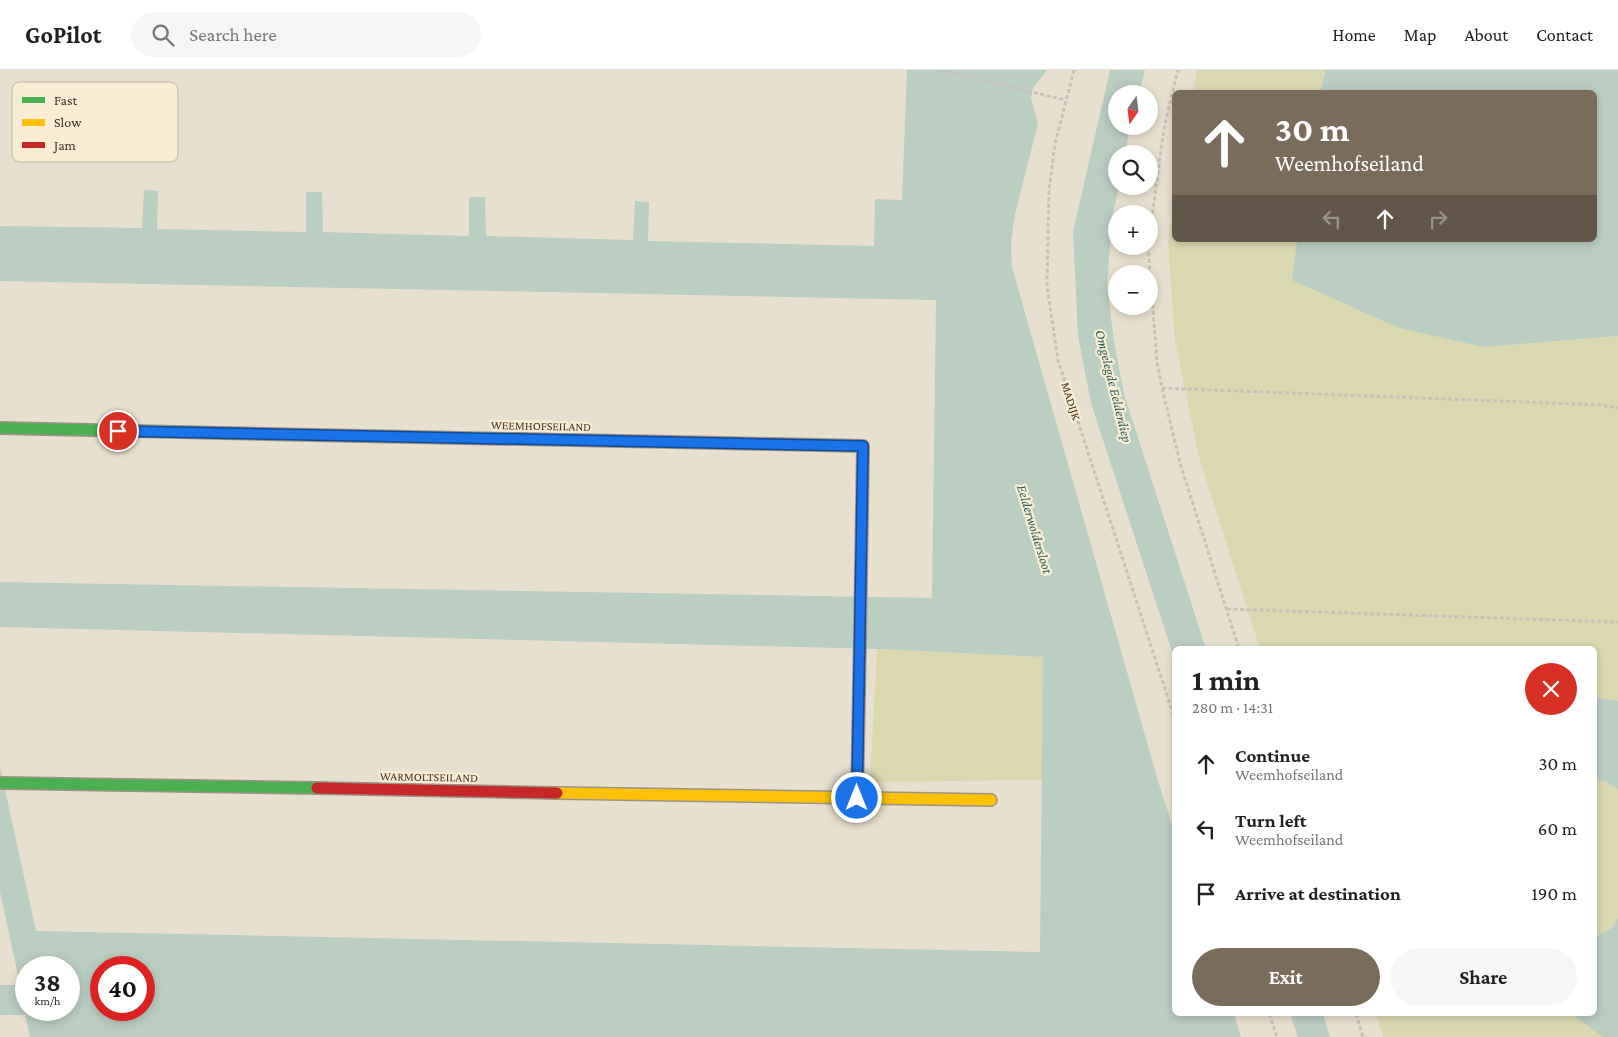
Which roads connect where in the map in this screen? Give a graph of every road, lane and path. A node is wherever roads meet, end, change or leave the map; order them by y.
1 (939, 70) edge
2 (1074, 70) edge
3 (1178, 70) edge
4 (1173, 90) edge
5 (1172, 95) edge
6 (1065, 100) junction
7 (1154, 205) edge
8 (1149, 255) edge
9 (1162, 388) junction
10 (1618, 408) edge
11 (0, 428) edge
12 (1227, 609) junction
13 (1618, 622) edge
14 (1238, 646) edge
15 (1172, 711) edge
16 (0, 783) edge
17 (857, 798) junction
18 (991, 800) dead end
19 (1270, 1016) edge
20 (1357, 1016) edge
21 (1277, 1037) edge
22 (1363, 1037) edge

1 - 6 path
2 - 6 path, MADIJK
3 - 4 path
5 - 7 path
6 - 15 path, MADIJK
8 - 9 path
9 - 10 path
9 - 12 path
11 - 17 street, WEEMHOFSEILAND
12 - 13 path
12 - 14 path
16 - 17 street, WARMOLTSEILAND
17 - 18 street, WARMOLTSEILAND
19 - 21 path
20 - 22 path

